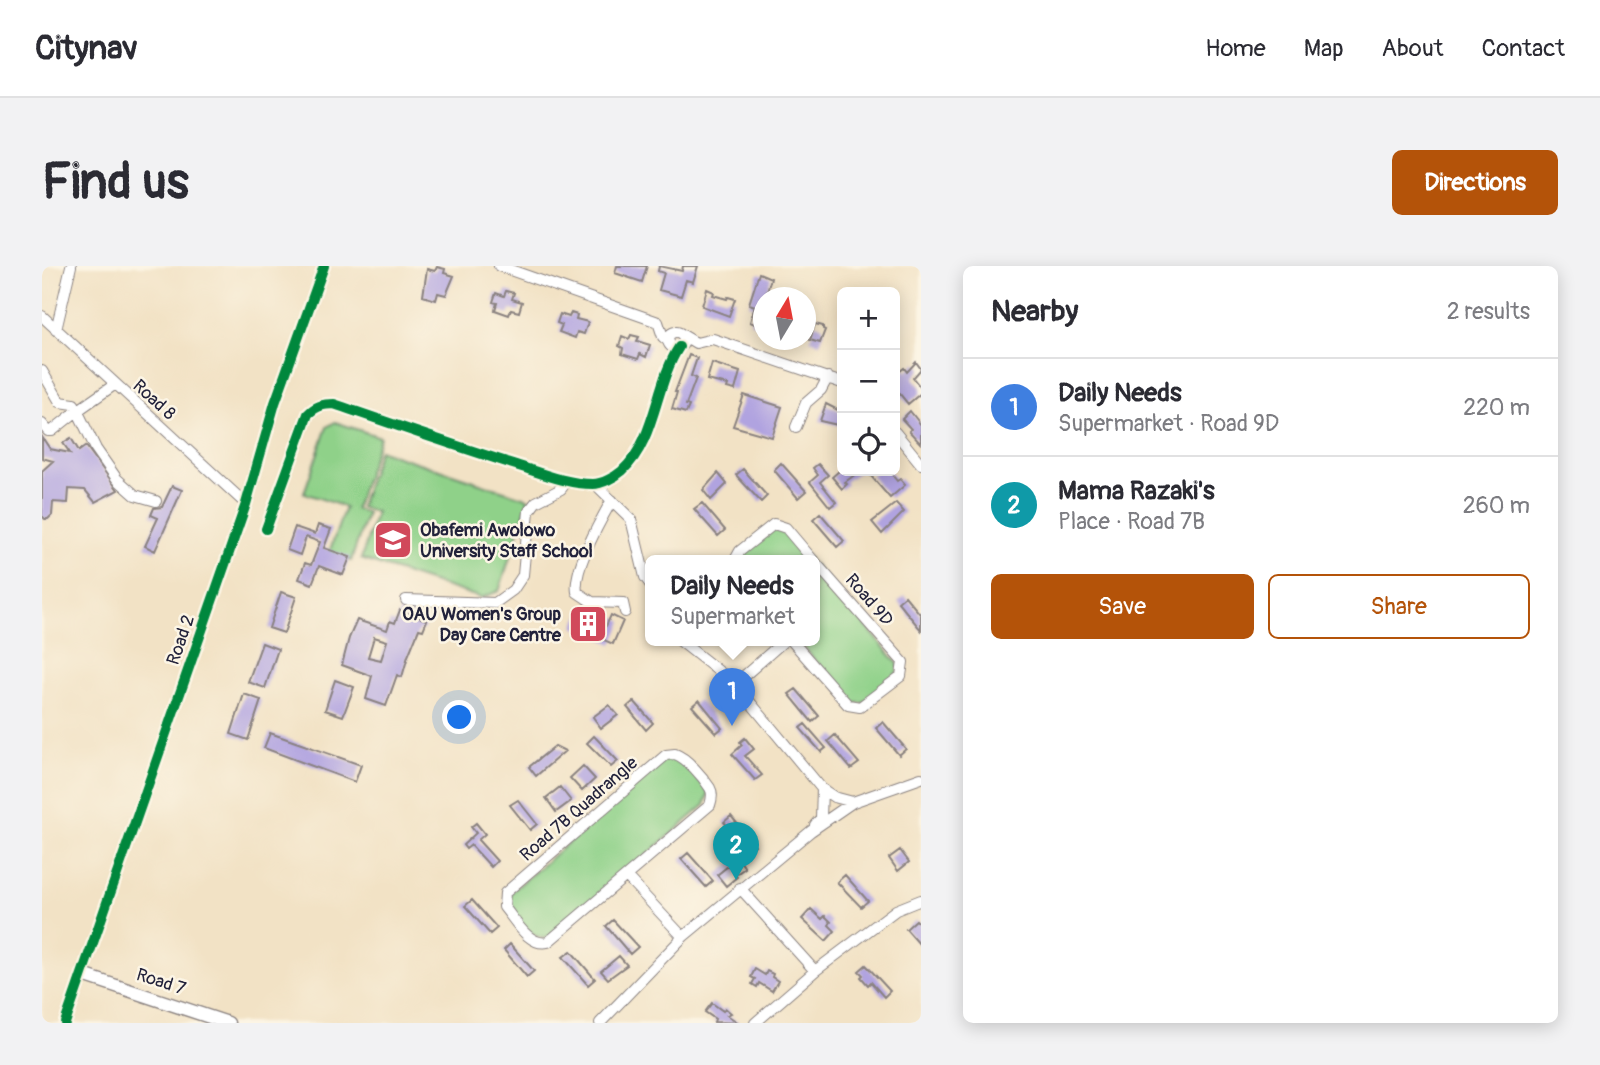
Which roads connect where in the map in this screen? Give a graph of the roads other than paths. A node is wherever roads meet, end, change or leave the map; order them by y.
1 (71, 266) edge
2 (324, 266) edge
3 (505, 267) edge
4 (42, 317) edge
5 (658, 322) junction
6 (56, 330) junction
7 (678, 333) junction
8 (713, 340) junction
9 (674, 345) junction
10 (42, 371) edge
11 (828, 377) junction
12 (837, 381) edge
13 (114, 385) junction
14 (77, 411) junction
15 (42, 424) edge
16 (796, 427) dead end
17 (900, 438) edge
18 (921, 464) edge
19 (567, 481) junction
20 (596, 485) junction
21 (612, 500) junction
22 (156, 501) dead end
23 (246, 504) junction
24 (266, 529) dead end
25 (738, 555) edge
26 (810, 555) edge
27 (820, 567) edge
28 (645, 577) edge
29 (405, 600) dead end
30 (625, 612) dead end
31 (687, 646) edge
32 (778, 646) edge
33 (796, 646) edge
34 (735, 684) junction
35 (921, 778) edge
36 (822, 789) junction
37 (853, 802) junction
38 (811, 831) junction
39 (627, 877) junction
40 (740, 888) junction
41 (921, 900) edge
42 (683, 937) junction
43 (815, 971) junction
44 (83, 975) junction
45 (65, 1023) edge
46 (228, 1023) edge
47 (600, 1023) edge
48 (755, 1023) edge

1 - 6 street
2 - 23 street, Road 2
3 - 5 street
4 - 6 street, Road 8
5 - 7 street
5 - 9 street
6 - 13 street, Road 8
7 - 8 street
7 - 9 street
8 - 9 street
8 - 11 street
9 - 20 street
10 - 14 street
11 - 12 street
11 - 16 street
13 - 14 street
13 - 23 street, Road 8
14 - 15 street
14 - 22 street
17 - 18 street
19 - 20 street
19 - 24 street
19 - 29 street
20 - 21 street
21 - 28 street
21 - 30 street
23 - 44 street, Road 2
25 - 26 street, Road 9D
27 - 33 street, Road 9D
31 - 34 street
32 - 34 street
34 - 36 street
35 - 37 street
36 - 37 street
36 - 38 street
37 - 38 street
38 - 40 street
39 - 39 street, Road 7B Quadrangle
39 - 42 street
40 - 42 street
40 - 43 street
41 - 43 street
42 - 47 street
43 - 48 street
44 - 45 street, Road 2
44 - 46 street, Road 7

